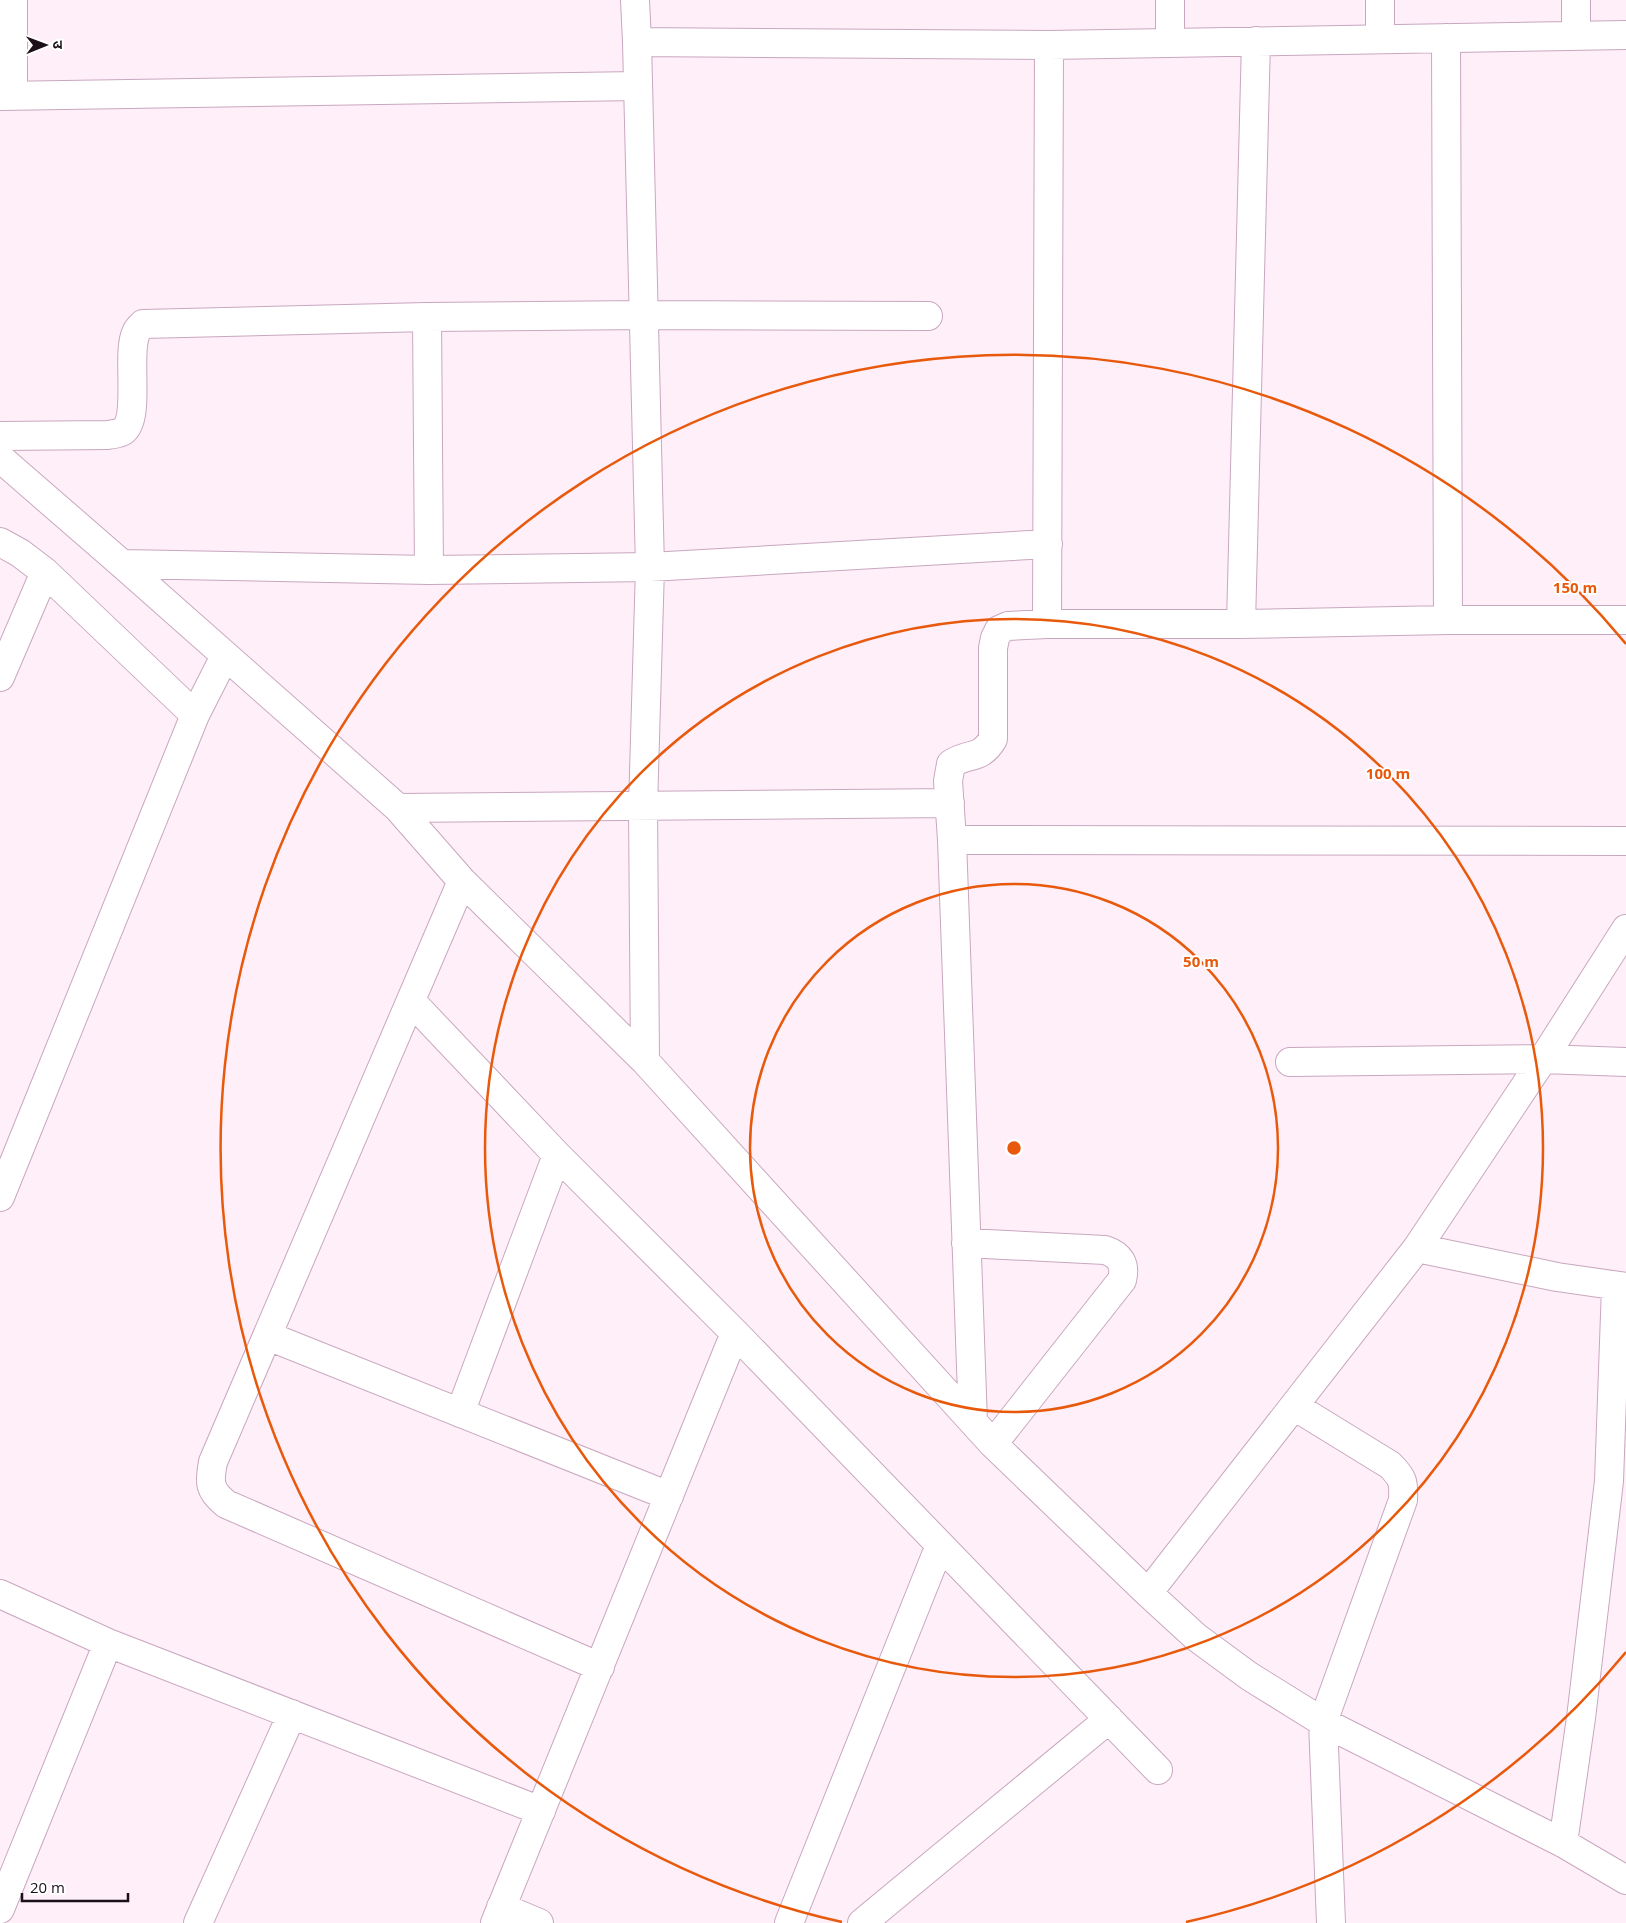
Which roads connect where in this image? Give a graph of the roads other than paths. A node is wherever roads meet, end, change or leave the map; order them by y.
1 (13, 0) edge
2 (635, 0) edge
3 (1170, 0) edge
4 (1380, 0) edge
5 (1576, 0) edge
6 (1576, 36) junction
7 (1626, 36) edge
8 (1446, 38) junction
9 (1380, 39) junction
10 (1256, 41) junction
11 (637, 42) junction
12 (1170, 43) junction
13 (1049, 45) junction
14 (638, 86) junction
15 (6, 96) edge
16 (643, 314) junction
17 (928, 316) dead end
18 (427, 317) junction
19 (0, 436) edge
20 (0, 458) edge
21 (0, 542) edge
22 (1048, 544) junction
23 (122, 564) junction
24 (650, 567) junction
25 (429, 570) junction
26 (45, 572) junction
27 (1448, 620) junction
28 (1626, 620) edge
29 (1047, 624) junction
30 (1242, 624) junction
31 (226, 656) junction
32 (0, 678) edge
33 (196, 715) junction
34 (950, 803) junction
35 (643, 807) junction
36 (398, 808) junction
37 (952, 840) junction
38 (1626, 841) edge
39 (462, 881) junction
40 (1626, 929) edge
41 (411, 1001) junction
42 (1543, 1059) junction
43 (645, 1061) junction
44 (1290, 1062) dead end
45 (1626, 1062) edge
46 (557, 1156) junction
47 (0, 1197) edge
48 (966, 1243) junction
49 (1417, 1248) junction
50 (1621, 1287) edge
51 (735, 1333) junction
52 (268, 1336) junction
53 (1294, 1406) junction
54 (460, 1413) junction
55 (973, 1422) junction
56 (992, 1444) junction
57 (669, 1496) junction
58 (940, 1545) junction
59 (1148, 1593) junction
60 (0, 1594) edge
61 (108, 1643) junction
62 (600, 1667) junction
63 (292, 1714) junction
64 (1109, 1719) junction
65 (1323, 1722) junction
66 (1158, 1770) dead end
67 (540, 1810) junction
68 (1563, 1843) junction
69 (1626, 1880) edge
70 (0, 1909) edge
71 (498, 1915) edge
72 (198, 1923) edge
73 (538, 1923) edge
74 (789, 1923) edge
75 (862, 1923) edge
76 (1331, 1923) edge

1 - 15 street
2 - 11 street
3 - 12 street
4 - 9 street
5 - 6 street
6 - 7 street
6 - 8 street
8 - 9 street
8 - 27 street
9 - 10 street
10 - 12 street
10 - 30 street
11 - 13 street
11 - 14 street
12 - 13 street
13 - 22 street
14 - 15 street
14 - 16 street
16 - 17 street
16 - 18 street
16 - 24 street
18 - 19 street
18 - 25 street
20 - 23 street
21 - 26 street
22 - 24 street
22 - 29 street
23 - 25 street
23 - 31 street
24 - 25 street
24 - 35 street
26 - 32 street
26 - 33 street
27 - 28 street
27 - 30 street
29 - 30 street
29 - 34 street
31 - 33 street
31 - 36 street
33 - 47 street
34 - 35 street
34 - 37 street
35 - 36 street
35 - 43 street
36 - 39 street
37 - 38 street
37 - 48 street
39 - 41 street
39 - 43 street
40 - 42 street
41 - 46 street
41 - 52 street
42 - 44 street
42 - 45 street
42 - 49 street
43 - 55 street
46 - 51 street
46 - 54 street
48 - 55 street
48 - 56 street
49 - 50 street
49 - 53 street
50 - 68 street
51 - 57 street
51 - 58 street
52 - 54 street
52 - 62 street
53 - 59 street
53 - 65 street
54 - 57 street
55 - 56 street
56 - 59 street
57 - 62 street
58 - 64 street
58 - 74 street
59 - 65 street
60 - 61 street
61 - 63 street
61 - 70 street
62 - 67 street
63 - 67 street
63 - 72 street
64 - 66 street
64 - 75 street
65 - 68 street
65 - 76 street
67 - 71 street
68 - 69 street
71 - 73 street

